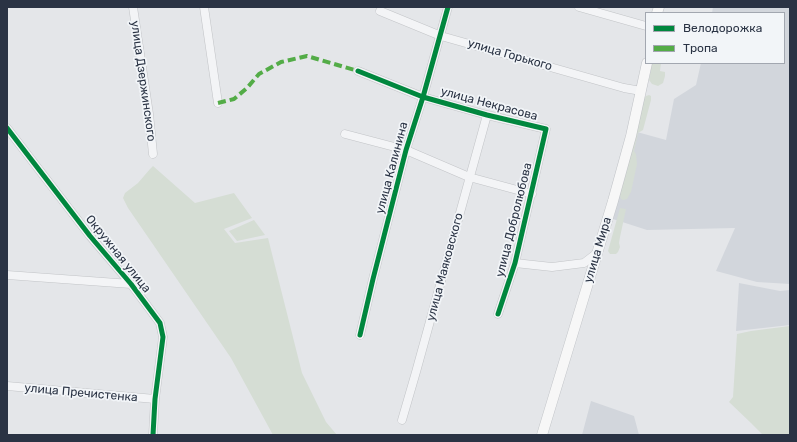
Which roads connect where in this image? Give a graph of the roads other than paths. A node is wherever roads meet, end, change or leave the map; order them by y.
1 (134, 7) edge
2 (204, 7) edge
3 (448, 7) edge
4 (580, 7) edge
5 (380, 11) dead end
6 (645, 26) edge
7 (441, 36) junction
8 (647, 64) edge
9 (358, 72) dead end
10 (641, 91) junction
11 (423, 97) junction
12 (218, 103) dead end
13 (487, 115) junction
14 (7, 128) edge
15 (546, 130) joint
16 (345, 134) dead end
17 (406, 150) junction
18 (153, 154) dead end
19 (469, 177) junction
20 (532, 194) junction
21 (597, 254) junction
22 (514, 263) junction
23 (7, 275) edge
24 (131, 284) junction
25 (498, 314) dead end
26 (360, 335) dead end
27 (7, 386) edge
28 (155, 399) junction
29 (402, 420) dead end
30 (153, 435) edge
31 (542, 435) edge

1 - 18 street, улица Дзержинского
2 - 12 street
3 - 7 street, улица Калинина
4 - 6 street
5 - 7 street, улица Горького
7 - 10 street, улица Горького
7 - 11 street, улица Калинина
8 - 10 main road, улица Мира
9 - 11 street, улица Некрасова
10 - 21 main road, улица Мира
11 - 13 street, улица Некрасова
11 - 17 street, улица Калинина
13 - 15 street, улица Некрасова
13 - 19 street, улица Маяковского
14 - 24 street, Окружная улица
15 - 20 street, улица Добролюбова
16 - 17 street, улица Добролюбова
17 - 19 street, улица Добролюбова
17 - 26 street, улица Калинина
19 - 20 street, улица Добролюбова
19 - 29 street, улица Маяковского
20 - 22 street, улица Добролюбова
21 - 22 street
21 - 31 main road, улица Мира
22 - 25 street, улица Добролюбова
23 - 24 street
24 - 28 street, Окружная улица
27 - 28 street, улица Пречистенка
28 - 30 street, Окружная улица

